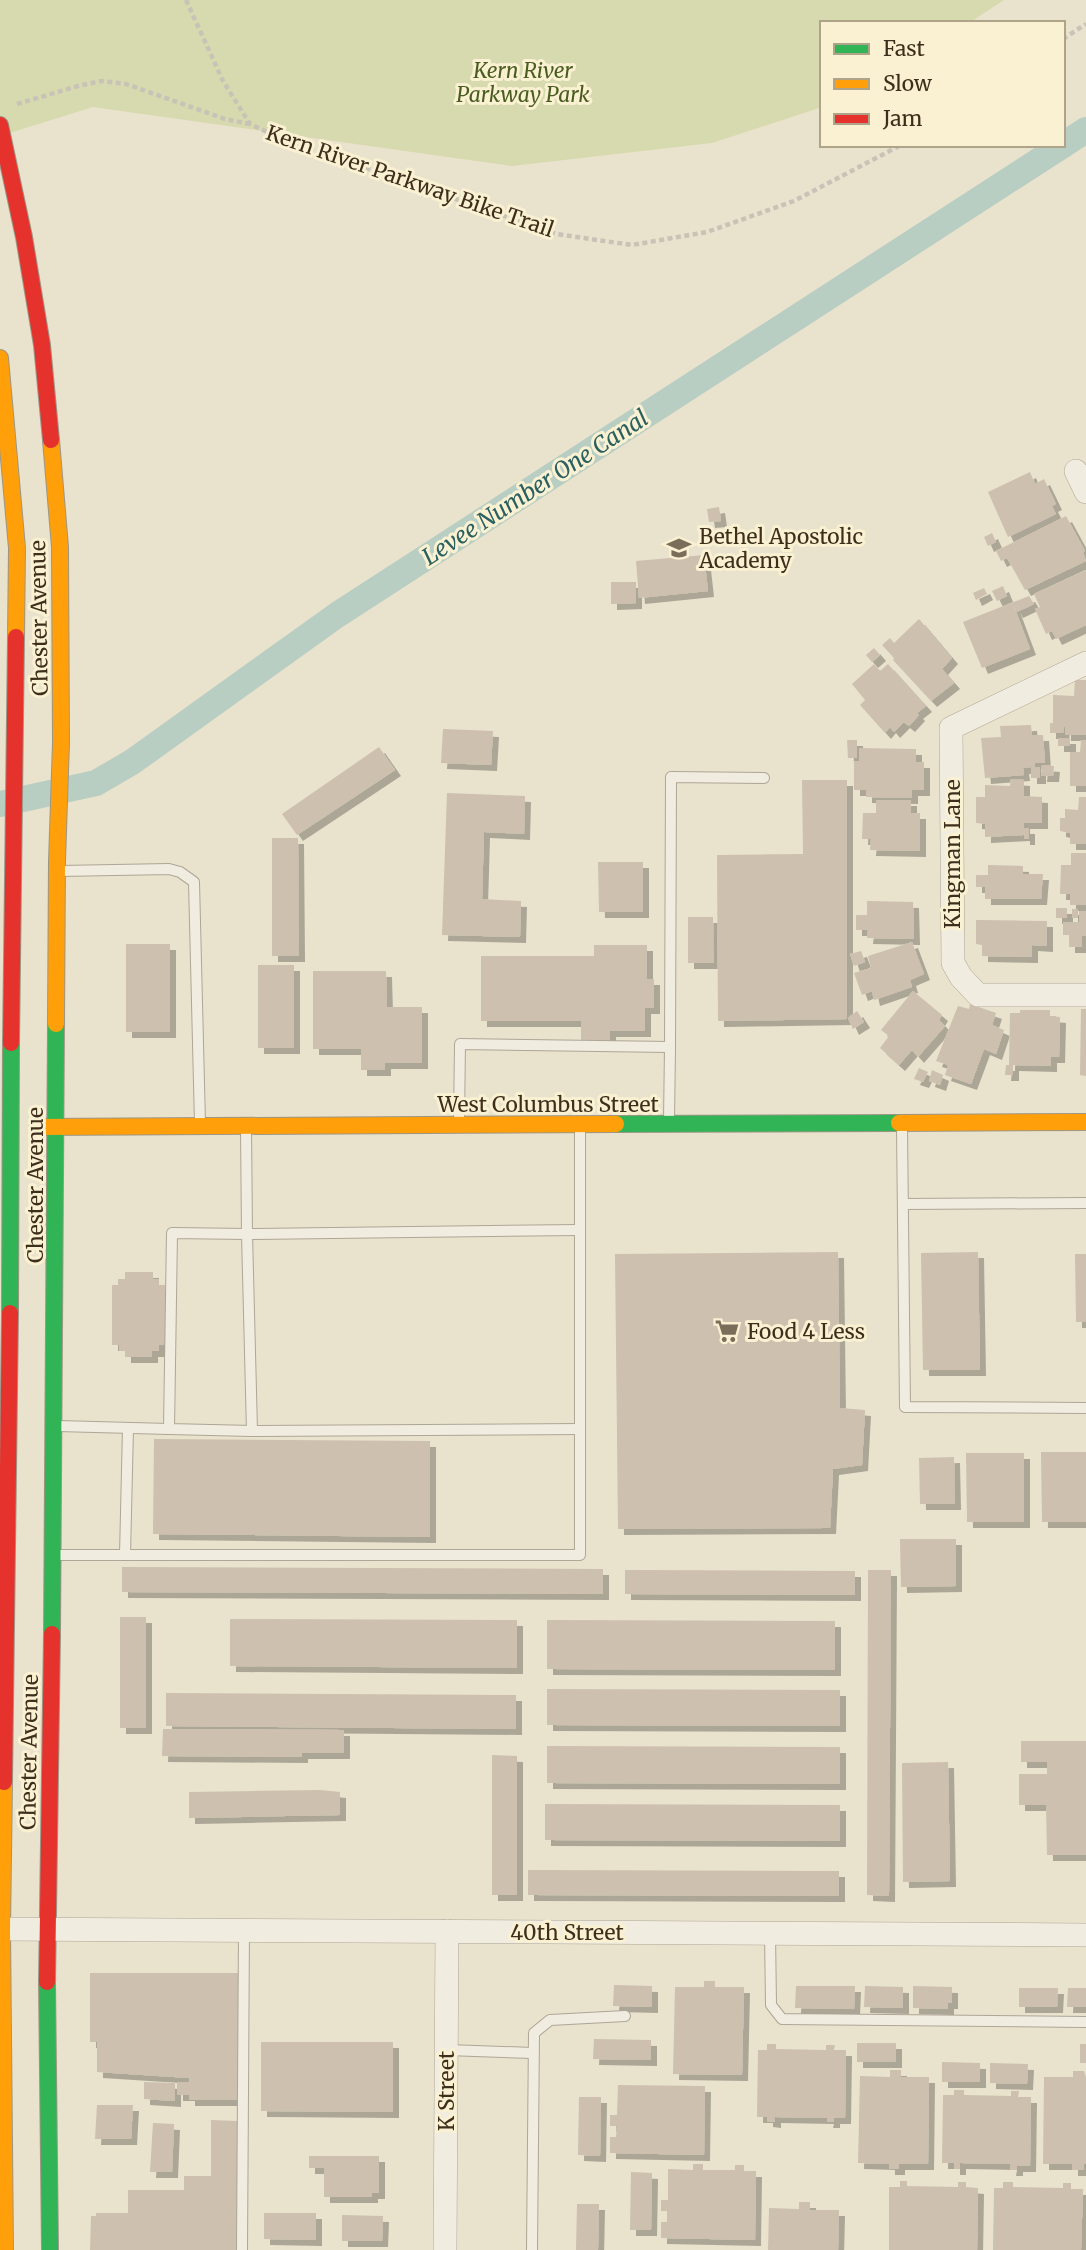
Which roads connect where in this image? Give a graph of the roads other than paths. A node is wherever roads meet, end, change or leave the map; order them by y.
1 (0, 125) edge
2 (0, 358) edge
3 (1076, 471) dead end
4 (1086, 492) edge
5 (1086, 663) edge
6 (764, 778) dead end
7 (58, 866) junction
8 (1086, 995) edge
9 (670, 1047) junction
10 (1086, 1122) edge
11 (902, 1123) junction
12 (669, 1124) junction
13 (458, 1125) junction
14 (580, 1125) junction
15 (11, 1126) junction
16 (200, 1126) junction
17 (246, 1126) junction
18 (56, 1127) junction
19 (1086, 1203) edge
20 (903, 1204) junction
21 (580, 1230) junction
22 (247, 1234) junction
23 (5, 1342) edge
24 (1086, 1408) edge
25 (55, 1426) junction
26 (128, 1428) junction
27 (169, 1429) junction
28 (580, 1429) junction
29 (252, 1431) junction
30 (53, 1555) junction
31 (125, 1555) junction
32 (1, 1929) edge
33 (47, 1929) junction
34 (244, 1930) junction
35 (447, 1931) junction
36 (770, 1933) junction
37 (1086, 1935) edge
38 (625, 2016) dead end
39 (1086, 2022) edge
40 (447, 2050) junction
41 (533, 2053) junction
42 (5, 2250) edge
43 (50, 2250) edge
44 (242, 2250) edge
45 (445, 2250) edge
46 (533, 2250) edge

1 - 7 main road, Chester Avenue
2 - 15 main road, Chester Avenue
3 - 4 street
5 - 8 street, Kingman Lane
6 - 9 lane
7 - 16 lane
7 - 18 main road, Chester Avenue
9 - 12 lane
9 - 13 lane
10 - 11 main road, West Columbus Street
11 - 12 main road, West Columbus Street
11 - 20 lane
12 - 14 main road, West Columbus Street
13 - 14 main road, West Columbus Street
13 - 17 main road, West Columbus Street
14 - 21 lane
15 - 18 main road, West Columbus Street
15 - 23 main road, Chester Avenue
16 - 17 main road, West Columbus Street
16 - 18 main road, West Columbus Street
17 - 22 lane
18 - 25 main road, Chester Avenue
19 - 20 lane
20 - 24 lane
21 - 22 lane
21 - 28 lane
22 - 27 lane
22 - 29 lane
23 - 32 main road, Chester Avenue
25 - 26 lane
25 - 30 main road, Chester Avenue
26 - 27 lane
26 - 31 lane
27 - 29 lane
28 - 29 lane
28 - 31 lane
30 - 31 lane
30 - 33 main road, Chester Avenue
32 - 33 street, 40th Street
32 - 42 main road, Chester Avenue
33 - 34 street, 40th Street
33 - 43 main road, Chester Avenue
34 - 35 street, 40th Street
34 - 44 lane
35 - 36 street, 40th Street
35 - 40 street, K Street
36 - 37 street, 40th Street
36 - 39 lane
38 - 41 lane
40 - 41 lane
40 - 45 street, K Street
41 - 46 lane

